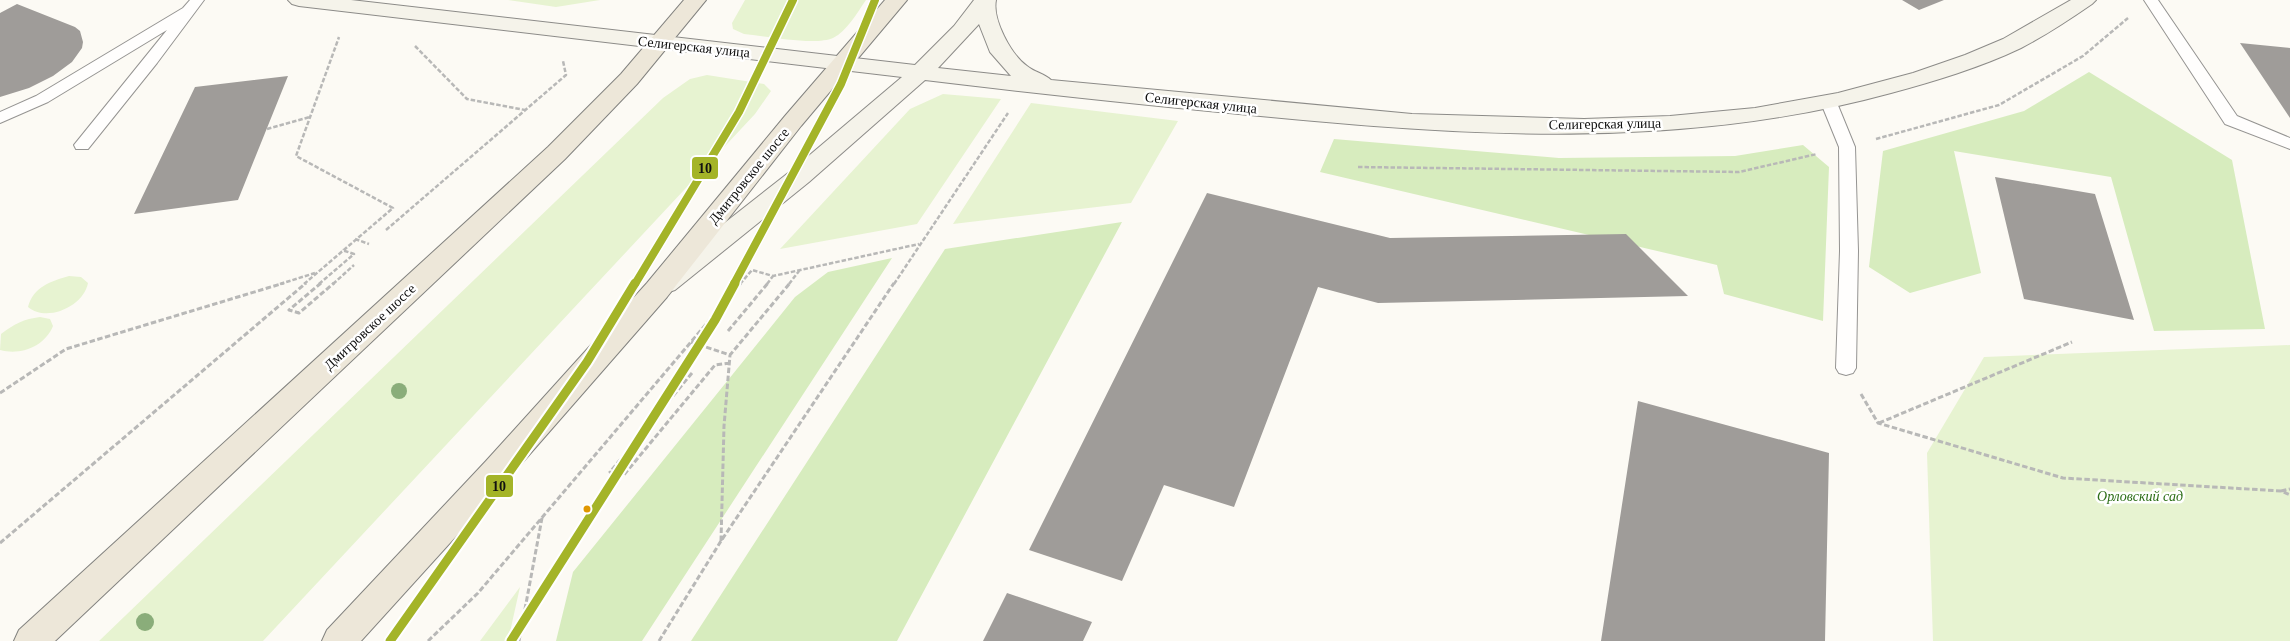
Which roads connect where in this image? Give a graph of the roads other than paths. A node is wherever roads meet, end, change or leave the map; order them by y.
1 (197, 0) edge
2 (299, 0) edge
3 (695, 0) edge
4 (896, 0) edge
5 (2086, 0) edge
6 (2151, 0) edge
7 (984, 1) edge
8 (186, 12) junction
9 (662, 44) junction
10 (843, 63) junction
11 (920, 72) junction
12 (1054, 88) junction
13 (1829, 104) junction
14 (0, 118) edge
15 (2290, 144) edge
16 (82, 145) dead end
17 (657, 290) junction
18 (1846, 368) road end
19 (31, 641) edge
20 (339, 641) edge

1 - 8 lane
2 - 9 street, Селигерская улица
3 - 9 main road, Дмитровское шоссе
4 - 10 main road, Дмитровское шоссе
5 - 13 street, Селигерская улица
6 - 15 lane
7 - 11 street
7 - 12 street
8 - 14 lane
8 - 16 lane
9 - 10 street, Селигерская улица
9 - 19 main road, Дмитровское шоссе
10 - 11 street, Селигерская улица
10 - 17 main road, Дмитровское шоссе
11 - 12 street, Селигерская улица
11 - 17 street
12 - 13 street, Селигерская улица
13 - 18 lane
17 - 20 main road, Дмитровское шоссе

